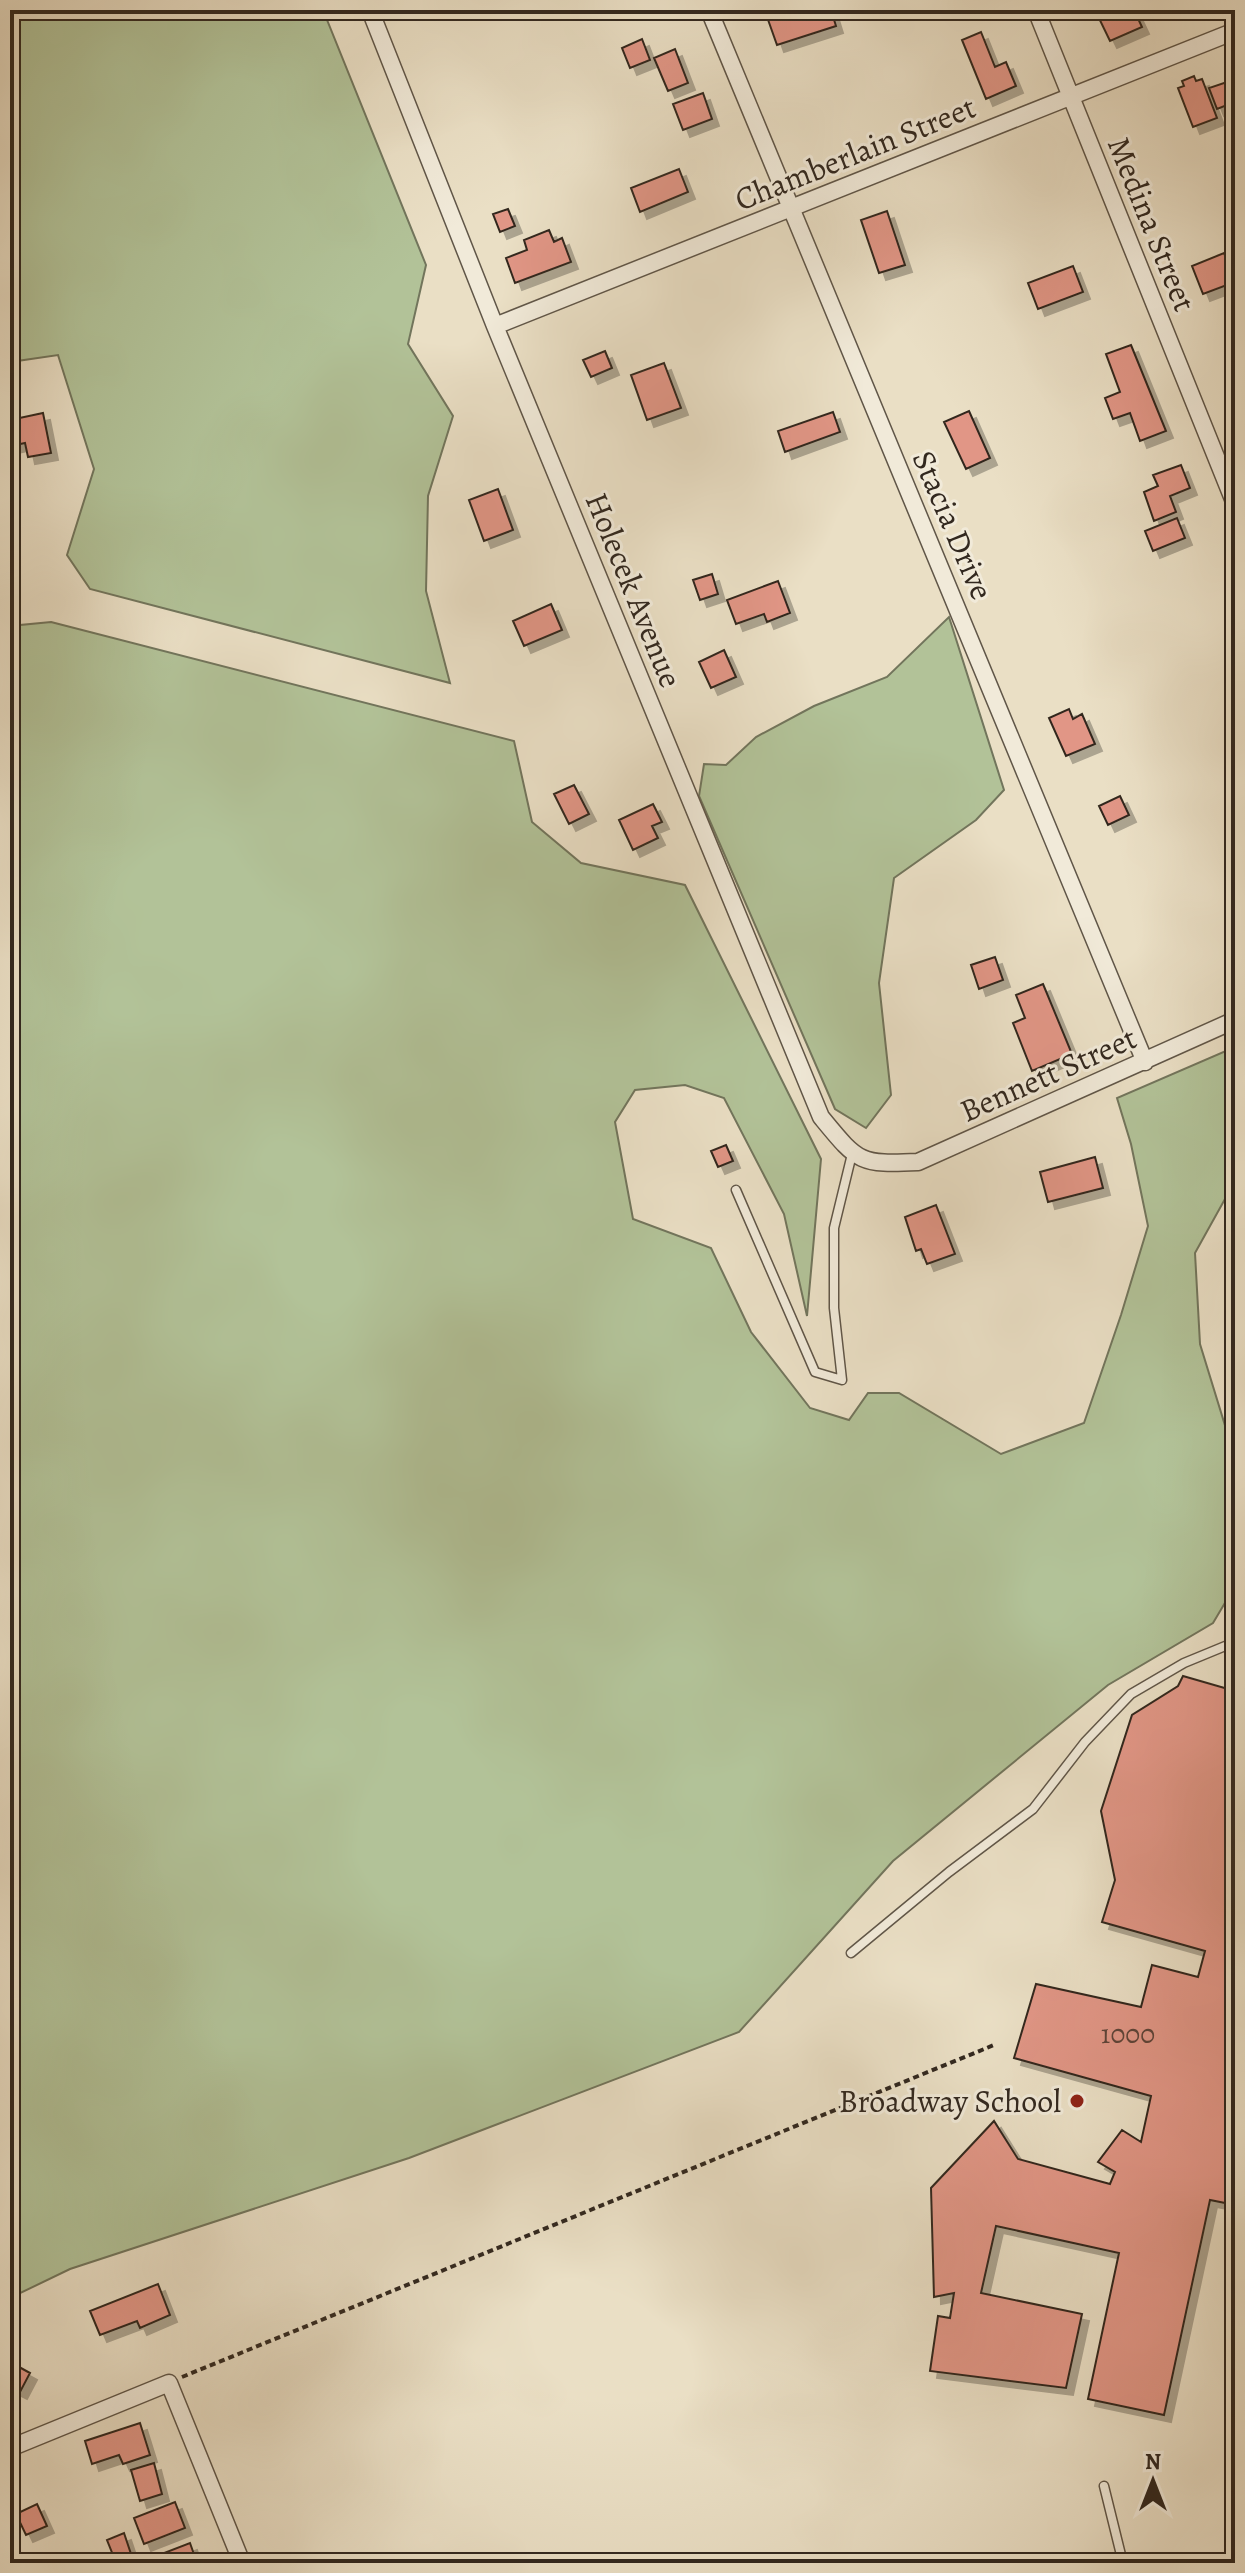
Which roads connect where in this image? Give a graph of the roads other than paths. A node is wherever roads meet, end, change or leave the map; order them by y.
1 (370, 10) edge
2 (709, 10) edge
3 (1036, 10) edge
4 (1235, 31) edge
5 (1071, 97) junction
6 (791, 209) junction
7 (495, 326) junction
8 (1235, 504) edge
9 (1235, 1020) edge
10 (1145, 1062) junction
11 (852, 1154) junction
12 (736, 1190) dead end
13 (1235, 1642) edge
14 (851, 1953) dead end
15 (10, 2448) edge
16 (1104, 2486) dead end
17 (242, 2563) edge
18 (1123, 2563) edge

1 - 7 street, Holecek Avenue
2 - 6 street, Stacia Drive
3 - 5 street, Medina Street
4 - 5 street, Chamberlain Street
5 - 6 street, Chamberlain Street
5 - 8 street, Medina Street
6 - 7 street, Chamberlain Street
6 - 10 street, Stacia Drive
7 - 11 street, Holecek Avenue
9 - 10 street, Bennett Street
10 - 11 street, Bennett Street
11 - 12 lane
13 - 14 lane
15 - 17 street
16 - 18 lane

